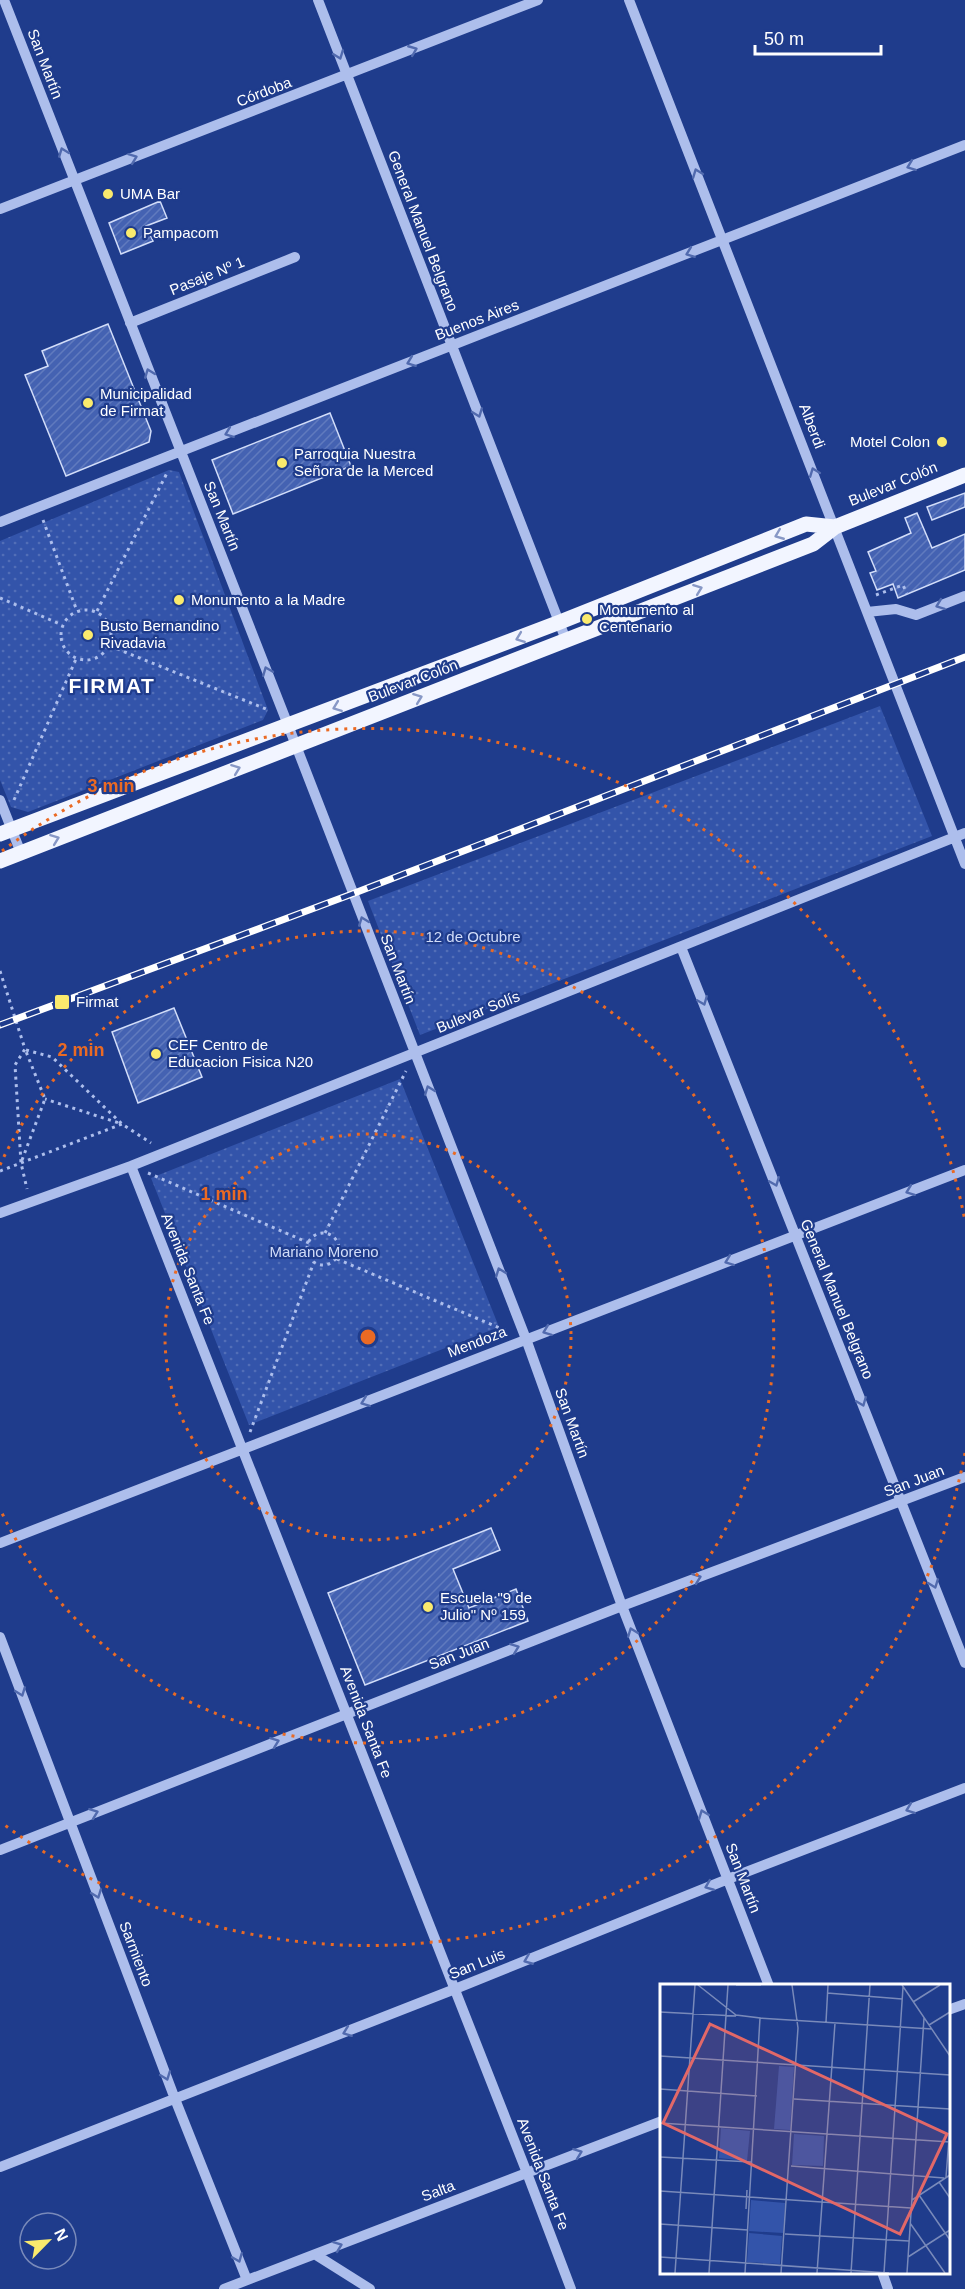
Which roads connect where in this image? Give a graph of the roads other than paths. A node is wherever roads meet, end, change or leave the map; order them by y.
1 (4, 0) edge
2 (318, 0) edge
3 (538, 0) edge
4 (629, 0) edge
5 (348, 76) junction
6 (965, 145) edge
7 (75, 181) junction
8 (0, 209) edge
9 (723, 240) junction
10 (295, 257) dead end
11 (130, 323) junction
12 (452, 346) junction
13 (180, 452) junction
14 (965, 475) edge
15 (0, 522) edge
16 (835, 527) junction
17 (965, 596) edge
18 (867, 612) junction
19 (560, 622) junction
20 (566, 640) junction
21 (288, 725) junction
22 (296, 746) junction
23 (0, 800) edge
24 (6, 832) edge
25 (960, 835) edge
26 (21, 853) junction
27 (0, 861) edge
28 (965, 864) edge
29 (681, 946) junction
30 (414, 1054) junction
31 (131, 1166) junction
32 (965, 1170) edge
33 (0, 1213) edge
34 (796, 1235) junction
35 (526, 1339) junction
36 (243, 1449) junction
37 (965, 1477) edge
38 (902, 1502) junction
39 (0, 1544) edge
40 (622, 1606) junction
41 (0, 1637) edge
42 (965, 1664) edge
43 (347, 1714) junction
44 (965, 1788) edge
45 (70, 1822) junction
46 (0, 1850) edge
47 (728, 1879) junction
48 (768, 1984) edge
49 (455, 1989) junction
50 (965, 2004) edge
51 (950, 2009) edge
52 (175, 2099) junction
53 (660, 2122) edge
54 (0, 2167) edge
55 (527, 2173) junction
56 (316, 2255) junction
57 (883, 2274) edge
58 (247, 2280) junction
59 (224, 2289) edge
60 (370, 2289) edge
61 (571, 2289) edge
62 (888, 2289) edge

7 -> 1 street, San Martín
2 -> 5 street, General Manuel Belgrano
5 -> 3 street, Córdoba
9 -> 4 street, Alberdi
7 -> 5 street, Córdoba
5 - 12 street, General Manuel Belgrano
6 -> 9 street, Buenos Aires
7 - 8 street, Córdoba
7 - 11 street, San Martín
9 -> 12 street, Buenos Aires
16 -> 9 street, Alberdi
10 - 11 street, Pasaje Nº 1
13 -> 11 street, San Martín
12 -> 13 street, Buenos Aires
12 -> 19 street, General Manuel Belgrano
13 - 15 street, Buenos Aires
21 -> 13 street, San Martín
14 - 16 main road, Bulevar Colón
16 - 18 street, Alberdi
16 -> 19 main road, Bulevar Colón
20 -> 16 main road, Bulevar Colón
17 -> 18 street
18 - 25 street, Alberdi
19 - 20 street, General Manuel Belgrano
19 -> 21 main road, Bulevar Colón
22 -> 20 main road, Bulevar Colón
21 - 22 street, San Martín
21 - 24 main road, Bulevar Colón
26 -> 22 main road, Bulevar Colón
30 -> 22 street, San Martín
23 - 24 street
24 - 26 street
25 - 28 street, Alberdi
25 - 29 street, Bulevar Solís
26 - 27 main road, Bulevar Colón
29 - 30 street, Bulevar Solís
29 -> 34 street, General Manuel Belgrano
30 - 31 street, Bulevar Solís
35 -> 30 street, San Martín
31 - 33 street, Bulevar Solís
31 - 36 street, Avenida Santa Fe
32 -> 34 street, Mendoza
34 -> 35 street, Mendoza
34 -> 38 street, General Manuel Belgrano
35 -> 36 street, Mendoza
35 - 40 street, San Martín
36 - 39 street, Mendoza
36 - 43 street, Avenida Santa Fe
37 - 38 street, San Juan
40 -> 38 street, San Juan
38 -> 42 street, General Manuel Belgrano
43 -> 40 street, San Juan
47 -> 40 street, San Martín
41 -> 45 street, Sarmiento
45 -> 43 street, San Juan
43 - 49 street, Avenida Santa Fe
44 -> 47 street, San Luis
45 - 46 street, San Juan
45 -> 52 street, Sarmiento
47 - 48 street, San Martín
47 -> 49 street, San Luis
49 -> 52 street, San Luis
49 - 55 street, Avenida Santa Fe
50 - 51 street
52 - 54 street, San Luis
52 -> 58 street, Sarmiento
55 -> 53 street, Salta
56 -> 55 street, Salta
55 - 61 street, Avenida Santa Fe
56 - 58 street, Salta
56 - 60 street
57 - 62 street
58 - 59 street, Salta

